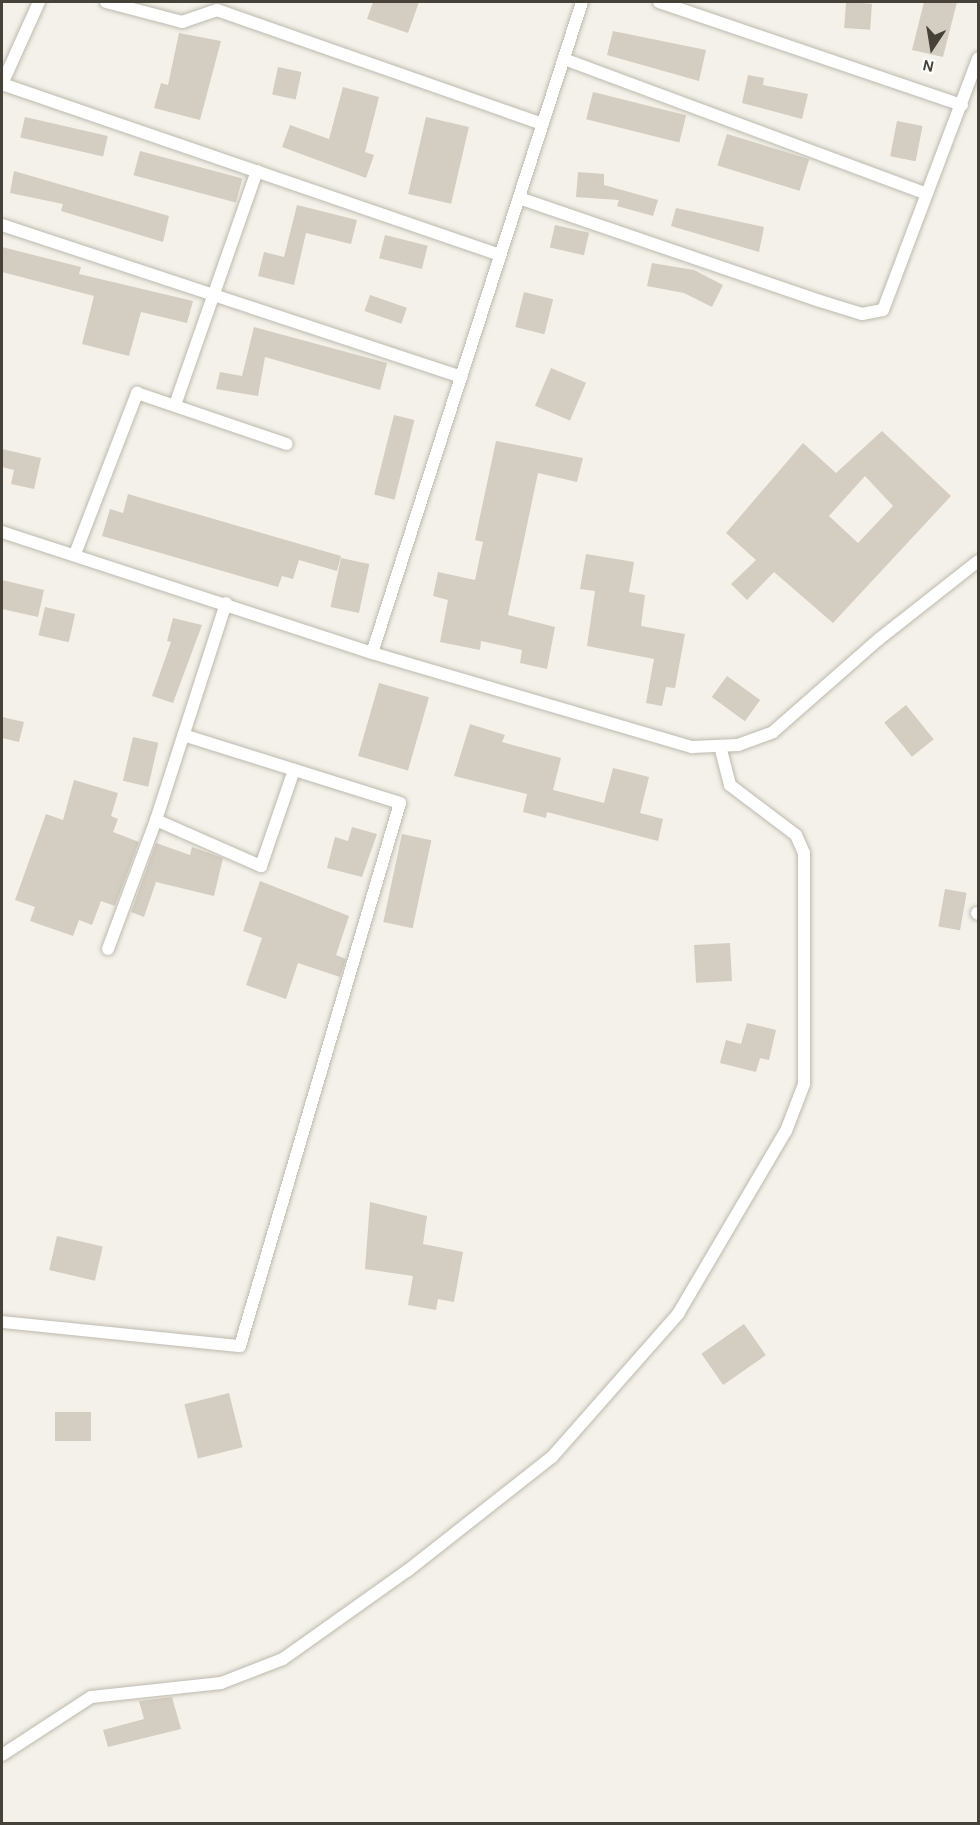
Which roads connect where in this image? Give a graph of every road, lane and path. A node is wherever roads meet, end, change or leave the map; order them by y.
1 (39, 2) edge
2 (106, 2) edge
3 (582, 2) edge
4 (659, 2) edge
5 (978, 58) edge
6 (564, 59) junction
7 (2, 84) edge
8 (962, 105) junction
9 (543, 124) junction
10 (257, 171) junction
11 (927, 194) junction
12 (519, 198) junction
13 (2, 225) edge
14 (500, 255) junction
15 (215, 296) junction
16 (461, 377) junction
17 (175, 405) junction
18 (287, 444) dead end
19 (2, 532) edge
20 (75, 554) junction
21 (978, 561) edge
22 (226, 603) junction
23 (372, 653) junction
24 (183, 735) junction
25 (720, 746) junction
26 (294, 770) junction
27 (156, 820) junction
28 (108, 950) dead end
29 (2, 1323) edge
30 (2, 1755) edge

1 - 7 lane
2 - 9 lane
3 - 6 lane
4 - 8 lane
5 - 8 lane
6 - 9 lane
6 - 11 lane
7 - 10 lane
8 - 11 lane
9 - 12 lane
10 - 14 lane
10 - 15 lane
11 - 12 lane
12 - 14 lane
13 - 15 lane
14 - 16 lane
15 - 16 lane
15 - 17 lane
16 - 23 lane
17 - 18 lane
17 - 20 lane
19 - 20 lane
20 - 22 lane
21 - 25 lane
22 - 23 lane
22 - 24 lane
23 - 25 lane
24 - 26 lane
24 - 27 lane
25 - 30 lane
26 - 27 lane
26 - 29 lane
27 - 28 lane

